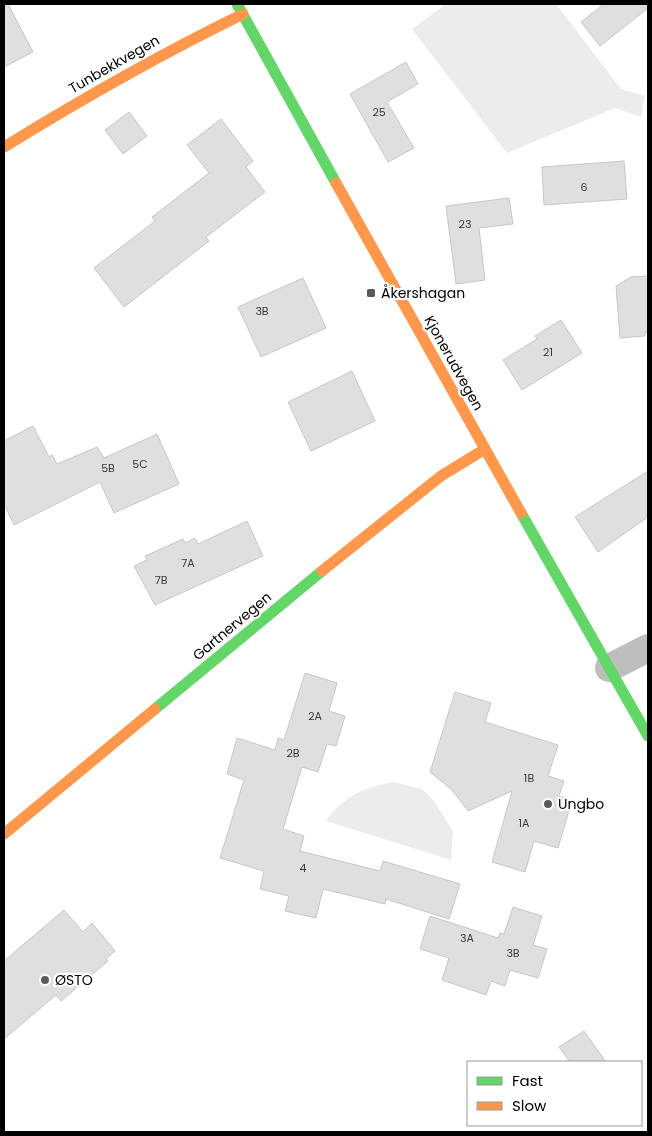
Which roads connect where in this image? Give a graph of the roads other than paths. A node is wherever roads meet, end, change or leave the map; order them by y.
1 (240, 9) edge
2 (4, 147) edge
3 (485, 448) junction
4 (648, 648) edge
5 (609, 668) junction
6 (648, 736) edge
7 (4, 834) edge

1 - 2 street, Tunbekkvegen
1 - 3 street, Kjonerudvegen
3 - 5 street, Kjonerudvegen
3 - 7 street, Gartnervegen
4 - 5 street
5 - 6 street, Kjonerudvegen

